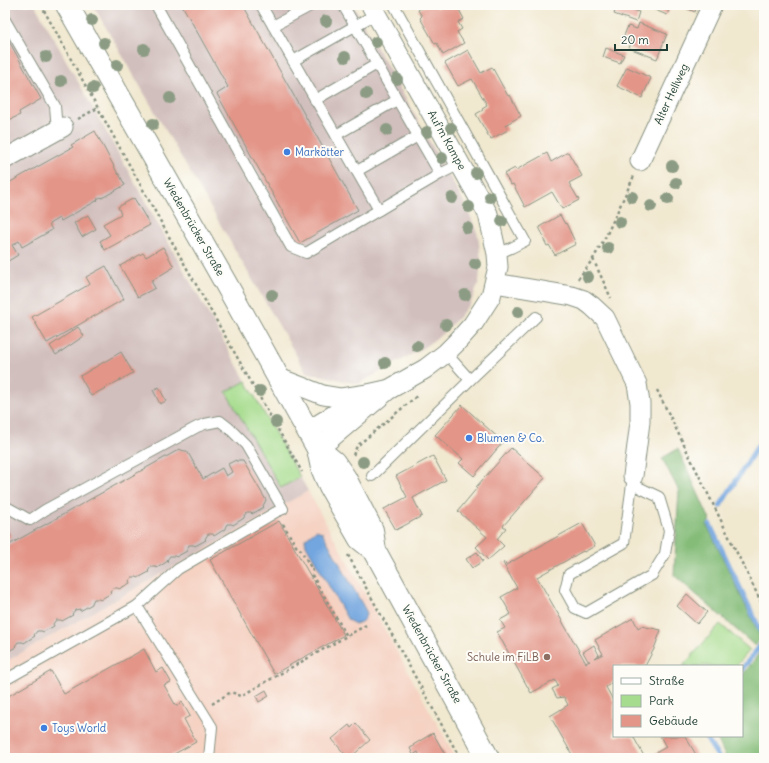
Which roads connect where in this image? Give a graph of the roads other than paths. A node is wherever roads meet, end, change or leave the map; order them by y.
1 (67, 5) edge
2 (156, 5) edge
3 (261, 5) edge
4 (312, 5) edge
5 (343, 5) edge
6 (394, 5) edge
7 (712, 5) edge
8 (374, 10) edge
9 (5, 20) edge
10 (273, 26) junction
11 (355, 26) junction
12 (293, 61) junction
13 (377, 64) junction
14 (315, 100) junction
15 (397, 100) junction
16 (60, 128) joint
17 (336, 135) junction
18 (418, 136) junction
19 (5, 159) edge
20 (640, 161) road end
21 (460, 164) junction
22 (357, 171) junction
23 (440, 174) junction
24 (379, 210) junction
25 (497, 254) junction
26 (494, 283) junction
27 (536, 317) dead end
28 (446, 353) junction
29 (279, 378) junction
30 (470, 380) junction
31 (388, 390) junction
32 (368, 394) junction
33 (313, 440) junction
34 (372, 476) dead end
35 (632, 480) junction
36 (5, 506) edge
37 (137, 606) junction
38 (5, 680) edge
39 (209, 758) edge
40 (488, 758) edge

1 - 29 main road, Wiedenbrücker Straße
2 - 24 lane
3 - 10 lane
4 - 10 lane
5 - 11 lane
6 - 25 lane
7 - 20 street, Alter Hellweg
8 - 11 lane
8 - 21 street, Auf'm Kampe
9 - 16 lane
10 - 12 lane
11 - 12 lane
11 - 13 lane
12 - 14 lane
13 - 14 lane
13 - 15 lane
14 - 17 lane
15 - 17 lane
15 - 18 lane
16 - 19 street
17 - 22 lane
18 - 22 lane
18 - 23 lane
21 - 23 lane
21 - 25 street, Auf'm Kampe
22 - 24 lane
23 - 24 lane
25 - 26 street, Auf'm Kampe
26 - 28 street, Auf'm Kampe
26 - 35 street
27 - 30 lane
28 - 30 lane
28 - 31 street, Auf'm Kampe
29 - 32 street, Auf'm Kampe
29 - 33 main road, Wiedenbrücker Straße
30 - 34 lane
31 - 32 street, Auf'm Kampe
31 - 33 street, Auf'm Kampe
32 - 33 street, Auf'm Kampe
33 - 40 main road, Wiedenbrücker Straße
35 - 35 lane
36 - 37 lane
37 - 38 lane
37 - 39 lane

